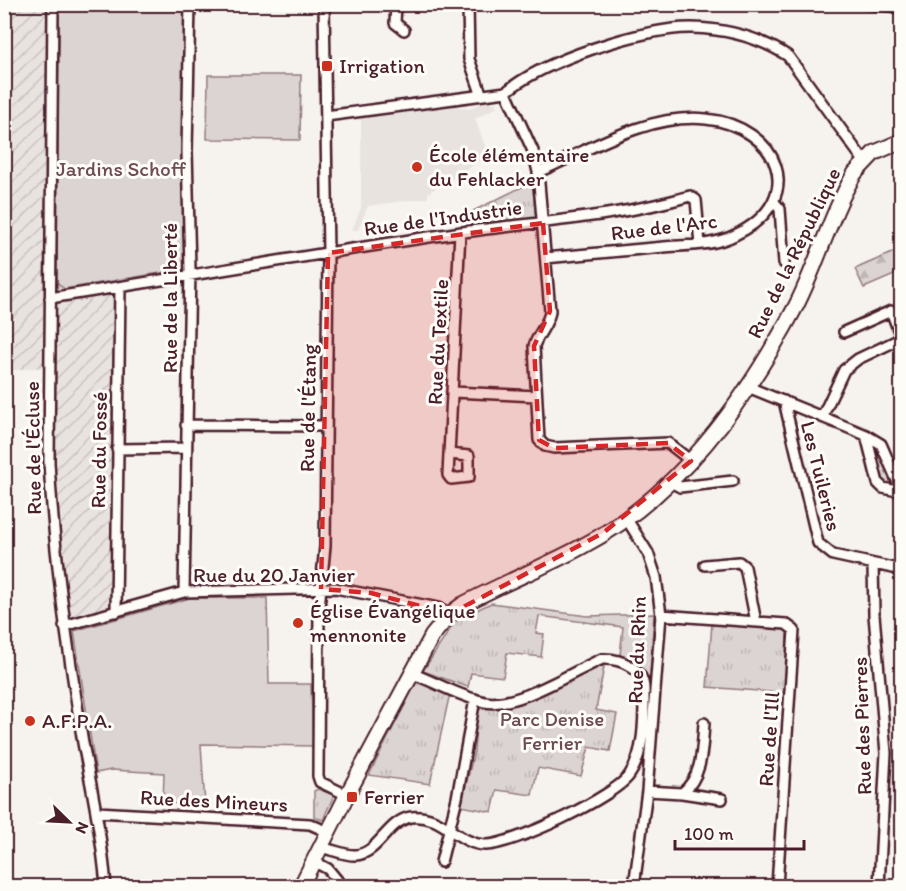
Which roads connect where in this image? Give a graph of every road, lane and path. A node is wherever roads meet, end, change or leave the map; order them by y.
1 (53, 4) edge
2 (190, 4) edge
3 (324, 4) edge
4 (396, 4) edge
5 (468, 4) edge
6 (867, 4) edge
7 (902, 7) edge
8 (404, 30) dead end
9 (506, 92) junction
10 (482, 93) junction
11 (326, 116) junction
12 (902, 141) edge
13 (864, 161) junction
14 (538, 172) junction
15 (774, 202) junction
16 (543, 223) junction
17 (460, 232) junction
18 (700, 244) junction
19 (328, 252) junction
20 (546, 258) junction
21 (784, 262) dead end
22 (190, 275) junction
23 (120, 287) junction
24 (50, 298) junction
25 (844, 332) dead end
26 (901, 338) edge
27 (748, 387) junction
28 (453, 392) junction
29 (536, 396) junction
30 (784, 401) junction
31 (822, 417) junction
32 (186, 425) junction
33 (326, 426) junction
34 (866, 435) junction
35 (186, 448) junction
36 (117, 449) junction
37 (449, 454) dead end
38 (691, 461) junction
39 (733, 481) dead end
40 (671, 482) junction
41 (902, 491) edge
42 (626, 518) junction
43 (873, 564) junction
44 (705, 565) dead end
45 (902, 570) edge
46 (321, 589) junction
47 (184, 592) junction
48 (116, 612) junction
49 (450, 614) junction
50 (661, 615) junction
51 (756, 622) junction
52 (64, 626) junction
53 (411, 673) junction
54 (475, 699) junction
55 (704, 723) dead end
56 (647, 791) junction
57 (682, 793) junction
58 (347, 795) junction
59 (722, 799) dead end
60 (97, 813) junction
61 (448, 826) junction
62 (325, 838) junction
63 (313, 861) junction
64 (441, 862) dead end
65 (106, 886) edge
66 (301, 886) edge
67 (342, 886) edge
68 (634, 886) edge
69 (777, 886) edge
70 (879, 886) edge

1 - 24 street, Rue de l'Écluse
2 - 22 street, Rue de la Liberté
3 - 11 street, Rue de l'Étang
4 - 8 street
5 - 10 street
6 - 7 street
9 - 10 street
9 - 13 street
9 - 14 street
10 - 11 street
11 - 19 street, Rue de l'Étang
12 - 13 main road, Rue de la République
13 - 27 main road, Rue de la République
14 - 15 street
14 - 16 street
15 - 18 street, Rue de l'Arc
15 - 21 street
16 - 17 street, Rue de l'Industrie
16 - 18 street, Rue de l'Industrie
16 - 20 street
17 - 19 street, Rue de l'Industrie
17 - 28 street, Rue du Textile
18 - 20 street, Rue de l'Arc
19 - 22 street, Rue de l'Industrie
19 - 33 street, Rue de l'Étang
20 - 29 street
22 - 23 street, Rue de l'Industrie
22 - 32 street, Rue de la Liberté
23 - 24 street, Rue de l'Industrie
23 - 36 street, Rue du Fossé
24 - 52 street, Rue de l'Écluse
25 - 26 street, Les Tuileries
26 - 31 street, Les Tuileries
27 - 30 street, Les Tuileries
27 - 38 main road, Rue de la République
28 - 29 street
28 - 37 street, Rue du Textile
29 - 38 street
30 - 31 street, Les Tuileries
30 - 43 street, Les Tuileries
31 - 34 street, Les Tuileries
32 - 33 street
32 - 35 street, Rue de la Liberté
33 - 46 street, Rue de l'Étang
34 - 41 street, Les Tuileries
34 - 41 street, Les Tuileries
35 - 36 street
35 - 47 street, Rue de la Liberté
36 - 48 street, Rue du Fossé
38 - 40 main road, Rue de la République
39 - 40 street
40 - 42 main road, Rue de la République
42 - 49 main road, Rue de la République
42 - 50 street, Rue du Rhin
43 - 45 street, Les Tuileries
43 - 70 street, Rue des Pierres
44 - 51 street
46 - 47 street, Rue du 20 Janvier
46 - 49 street, Rue du 20 Janvier
46 - 58 street, Rue de l'Étang
47 - 48 street, Rue du 20 Janvier
48 - 52 street, Rue du 20 Janvier
49 - 53 main road, Rue de la République
50 - 51 street
50 - 56 street, Rue du Rhin
51 - 69 street, Rue de l'Ill
52 - 60 street, Rue de l'Écluse
53 - 54 street
53 - 58 main road, Rue de la République
54 - 61 street
54 - 61 street
55 - 57 street
56 - 57 street
56 - 68 street, Rue du Rhin
57 - 59 street
58 - 62 main road, Rue de la République
60 - 62 street, Rue des Mineurs
60 - 65 street, Rue de l'Écluse
61 - 62 street
61 - 64 street
62 - 63 main road, Rue de la République
63 - 66 main road, Rue de la République
63 - 67 street

